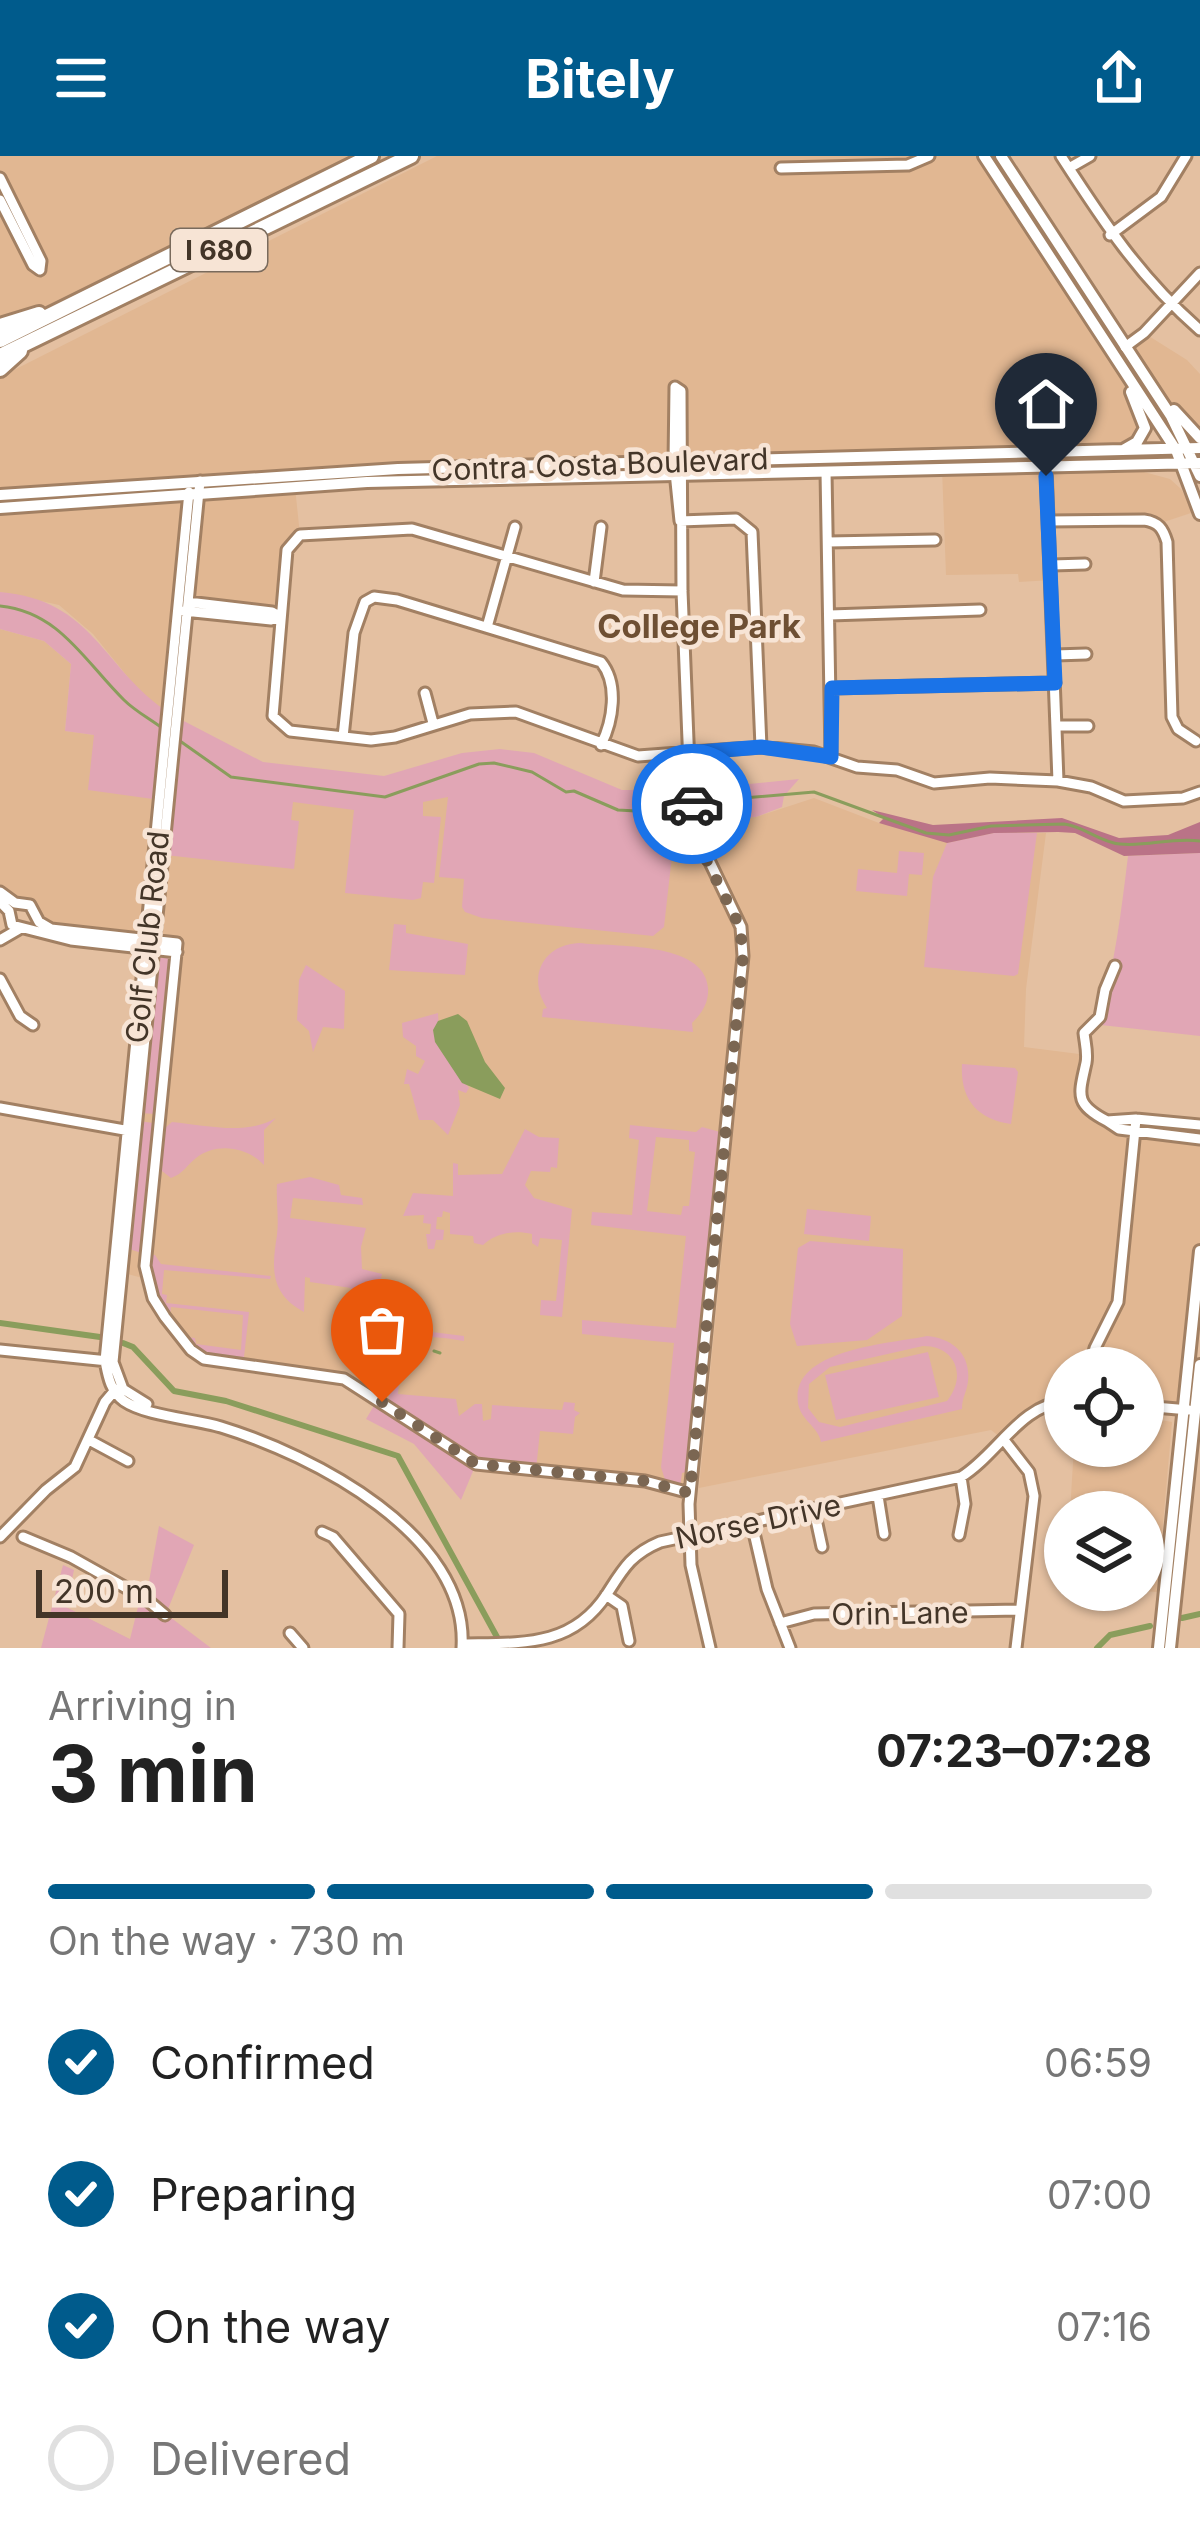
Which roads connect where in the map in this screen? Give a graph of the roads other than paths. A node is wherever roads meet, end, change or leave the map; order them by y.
1 (371, 156) edge
2 (411, 156) edge
3 (929, 156) edge
4 (983, 156) edge
5 (1000, 156) edge
6 (1061, 156) edge
7 (1090, 156) edge
8 (1186, 156) edge
9 (781, 168) dead end
10 (1069, 168) junction
11 (0, 178) edge
12 (0, 200) edge
13 (1110, 235) junction
14 (1200, 272) edge
15 (1171, 305) junction
16 (68, 306) junction
17 (1085, 312) junction
18 (0, 326) edge
19 (1200, 330) edge
20 (0, 340) edge
21 (27, 343) junction
22 (1125, 347) junction
23 (0, 356) edge
24 (1118, 363) junction
25 (0, 369) edge
26 (1159, 398) junction
27 (1200, 438) edge
28 (1188, 449) edge
29 (1120, 452) junction
30 (1085, 453) junction
31 (1192, 463) edge
32 (1046, 467) junction
33 (679, 469) junction
34 (826, 472) junction
35 (1200, 476) edge
36 (195, 487) junction
37 (0, 495) edge
38 (0, 508) edge
39 (1200, 514) edge
40 (680, 520) junction
41 (1048, 521) junction
42 (515, 527) dead end
43 (601, 527) dead end
44 (935, 540) dead end
45 (828, 542) junction
46 (507, 558) junction
47 (1084, 564) dead end
48 (1052, 565) junction
49 (594, 582) junction
50 (682, 591) junction
51 (184, 606) junction
52 (980, 610) dead end
53 (830, 615) junction
54 (281, 617) junction
55 (487, 627) junction
56 (1086, 654) dead end
57 (1055, 655) junction
58 (1055, 683) junction
59 (832, 688) junction
60 (424, 693) dead end
61 (174, 716) junction
62 (433, 723) junction
63 (1057, 726) junction
64 (1088, 726) dead end
65 (343, 737) junction
66 (1196, 741) dead end
67 (601, 745) junction
68 (761, 747) junction
69 (687, 753) junction
70 (831, 757) junction
71 (1058, 781) junction
72 (1200, 792) edge
73 (0, 892) edge
74 (8, 909) edge
75 (28, 924) junction
76 (0, 937) edge
77 (151, 945) junction
78 (1115, 966) dead end
79 (0, 979) edge
80 (33, 1025) dead end
81 (0, 1108) edge
82 (1136, 1119) junction
83 (1107, 1121) junction
84 (1200, 1125) edge
85 (133, 1131) junction
86 (1135, 1132) junction
87 (1200, 1138) edge
88 (1200, 1251) edge
89 (120, 1263) junction
90 (145, 1266) junction
91 (1096, 1347) edge
92 (0, 1350) edge
93 (109, 1362) junction
94 (1200, 1365) edge
95 (117, 1388) junction
96 (1044, 1407) edge
97 (1193, 1410) edge
98 (1200, 1430) edge
99 (89, 1440) junction
100 (1004, 1440) junction
101 (1192, 1444) junction
102 (128, 1461) dead end
103 (961, 1477) junction
104 (690, 1493) junction
105 (878, 1496) junction
106 (814, 1510) junction
107 (19, 1517) junction
108 (752, 1524) junction
109 (322, 1532) dead end
110 (3, 1534) edge
111 (884, 1534) dead end
112 (959, 1535) dead end
113 (22, 1537) junction
114 (688, 1538) junction
115 (822, 1547) dead end
116 (606, 1595) junction
117 (1020, 1610) junction
118 (165, 1615) dead end
119 (780, 1623) junction
120 (290, 1633) dead end
121 (629, 1641) dead end
122 (556, 1644) edge
123 (468, 1646) edge
124 (303, 1648) edge
125 (398, 1648) edge
126 (710, 1648) edge
127 (790, 1648) edge
128 (1016, 1648) edge
129 (1159, 1648) edge
130 (1171, 1648) edge

1 - 16 highway, I 680
2 - 21 highway, I 680
3 - 9 street
4 - 17 main road
5 - 22 main road
6 - 10 street
7 - 10 street
8 - 13 street
10 - 13 street
11 - 12 street
13 - 15 street
14 - 15 street
15 - 19 street
15 - 22 street
16 - 18 highway
16 - 20 highway, I 680
17 - 22 main road
17 - 24 main road
21 - 23 highway, I 680
21 - 25 highway
22 - 26 main road
24 - 28 main road
24 - 29 main road
26 - 27 main road
26 - 28 main road
28 - 29 main road, Contra Costa Boulevard
28 - 31 main road
29 - 30 main road, Contra Costa Boulevard
30 - 32 main road
30 - 33 main road, Contra Costa Boulevard
31 - 32 main road, Contra Costa Boulevard
31 - 35 main road
31 - 39 main road
32 - 34 main road, Contra Costa Boulevard
32 - 41 street
33 - 33 street
33 - 34 main road, Contra Costa Boulevard
33 - 36 main road, Contra Costa Boulevard
33 - 40 street
34 - 45 street
36 - 37 main road, Contra Costa Boulevard
36 - 38 main road, Contra Costa Boulevard
36 - 51 street, Golf Club Road
40 - 50 street
40 - 68 street
41 - 48 street
41 - 66 street
42 - 46 street
43 - 49 street
44 - 45 street
45 - 53 street
46 - 49 street
46 - 54 street
46 - 55 street
47 - 48 street
48 - 57 street
49 - 50 street
50 - 69 street
51 - 54 street
51 - 61 street, Golf Club Road
52 - 53 street
53 - 59 street
54 - 65 street
55 - 65 street
55 - 67 street
56 - 57 street
57 - 58 street
58 - 59 street
58 - 63 street
59 - 70 street
60 - 62 street
61 - 77 street, Golf Club Road
61 - 77 street, Golf Club Road
62 - 65 street
62 - 67 street
63 - 64 street
63 - 71 street
67 - 69 street
68 - 69 street
68 - 70 street
69 - 104 street
70 - 71 street
71 - 72 street
73 - 74 street
74 - 75 street
74 - 75 street
74 - 76 street
75 - 76 street
75 - 77 street
77 - 85 street, Golf Club Road
77 - 90 street
78 - 83 street
79 - 80 street
81 - 85 street
82 - 83 street
82 - 84 street
82 - 86 street
83 - 86 street
85 - 89 street, Golf Club Road
86 - 87 street
86 - 91 street
88 - 97 main road
89 - 90 street
89 - 93 street, Golf Club Road
89 - 93 street, Golf Club Road
90 - 104 street
92 - 93 street
93 - 95 street, Golf Club Road
94 - 97 main road
95 - 99 street
95 - 123 street
96 - 100 street, Norse Drive
97 - 101 main road
97 - 129 main road
98 - 101 main road
99 - 102 street
99 - 107 street
100 - 103 street, Norse Drive
100 - 117 street
101 - 130 main road
103 - 105 street, Norse Drive
103 - 112 street
104 - 114 street
105 - 106 street, Norse Drive
105 - 111 street
106 - 108 street, Norse Drive
106 - 115 street
107 - 110 street
107 - 113 street
108 - 114 street, Norse Drive
108 - 119 street
109 - 125 street
110 - 113 street
113 - 118 street
114 - 116 street, Norse Drive
114 - 126 street
116 - 121 street
116 - 122 street, Norse Drive
117 - 119 street, Orin Lane
117 - 128 street
119 - 127 street
120 - 124 street
122 - 123 street, Norse Drive

